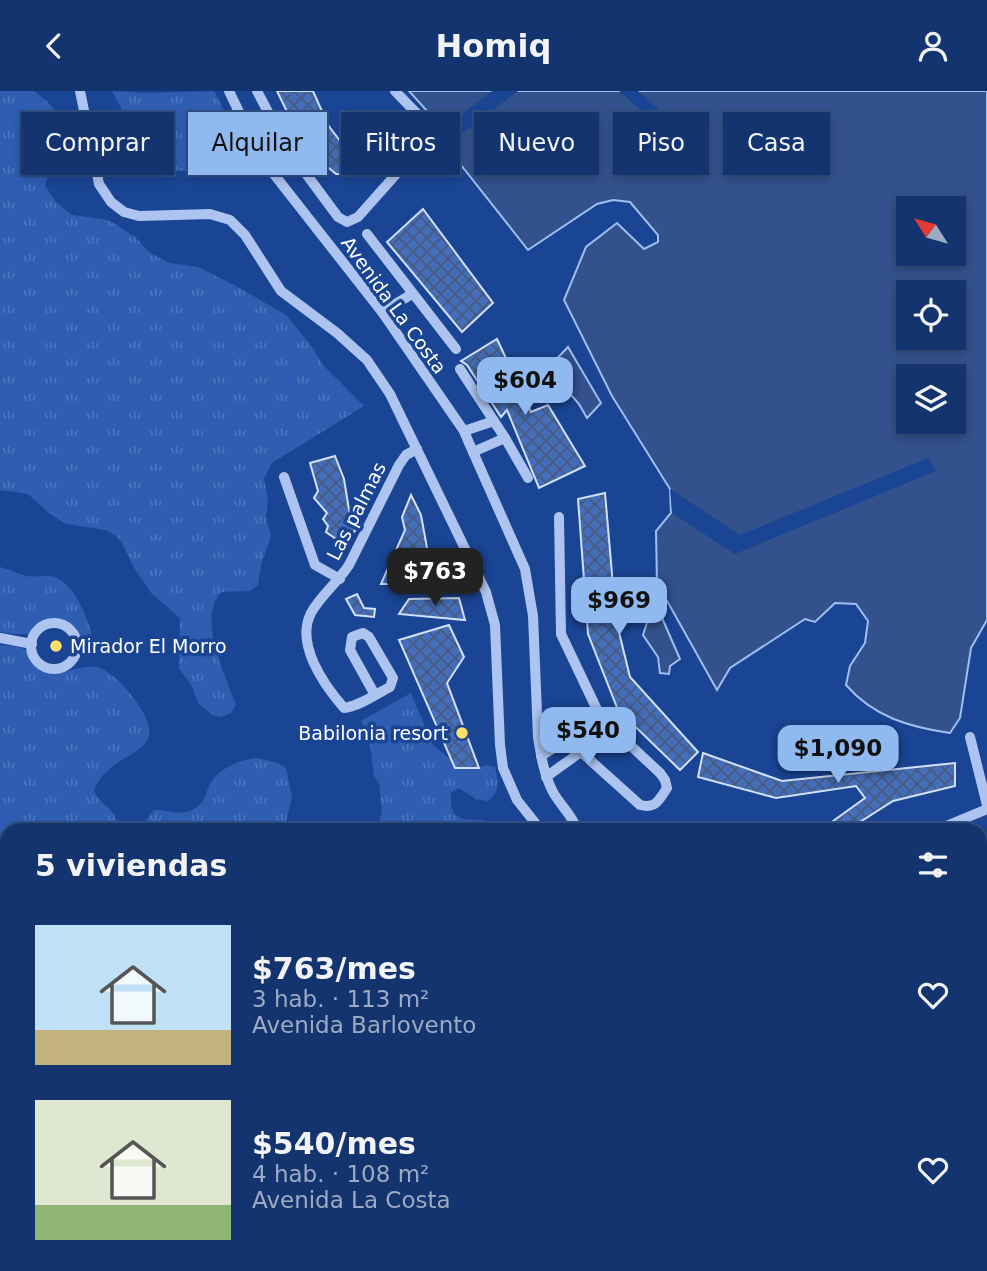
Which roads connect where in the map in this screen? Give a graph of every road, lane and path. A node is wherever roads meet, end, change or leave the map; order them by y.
1 (80, 91) edge
2 (229, 91) edge
3 (257, 91) edge
4 (395, 91) edge
5 (239, 112) edge
6 (268, 112) edge
7 (274, 175) edge
8 (306, 175) edge
9 (367, 235) dead end
10 (412, 294) junction
11 (382, 311) junction
12 (456, 349) dead end
13 (460, 369) dead end
14 (494, 421) junction
15 (464, 431) junction
16 (505, 438) junction
17 (416, 449) junction
18 (473, 452) junction
19 (284, 477) dead end
20 (528, 478) dead end
21 (559, 517) dead end
22 (340, 579) junction
23 (0, 638) edge
24 (32, 644) junction
25 (375, 695) junction
26 (601, 718) junction
27 (611, 730) junction
28 (970, 737) dead end
29 (582, 752) junction
30 (541, 755) junction
31 (546, 777) junction
32 (987, 807) edge
33 (535, 823) edge
34 (575, 823) edge
35 (955, 823) edge

1 - 17 street
2 - 5 street, Avenida La Costa
3 - 6 street
4 - 8 street
7 - 11 street, Avenida La Costa
9 - 10 street
10 - 11 street
10 - 12 street
11 - 15 street, Avenida La Costa
13 - 14 street
14 - 15 street
14 - 16 street
15 - 18 street, Avenida La Costa
16 - 18 street
16 - 20 street
17 - 22 street, Las palmas
17 - 33 street
18 - 30 street, Avenida La Costa
19 - 22 street
21 - 26 street
22 - 25 street, Las palmas
23 - 24 street
24 - 24 street
25 - 25 street
26 - 27 street
26 - 30 street
27 - 29 street
27 - 29 street
28 - 32 street
29 - 31 street
30 - 31 street, Avenida La Costa
31 - 34 street, Avenida La Costa
32 - 35 street

